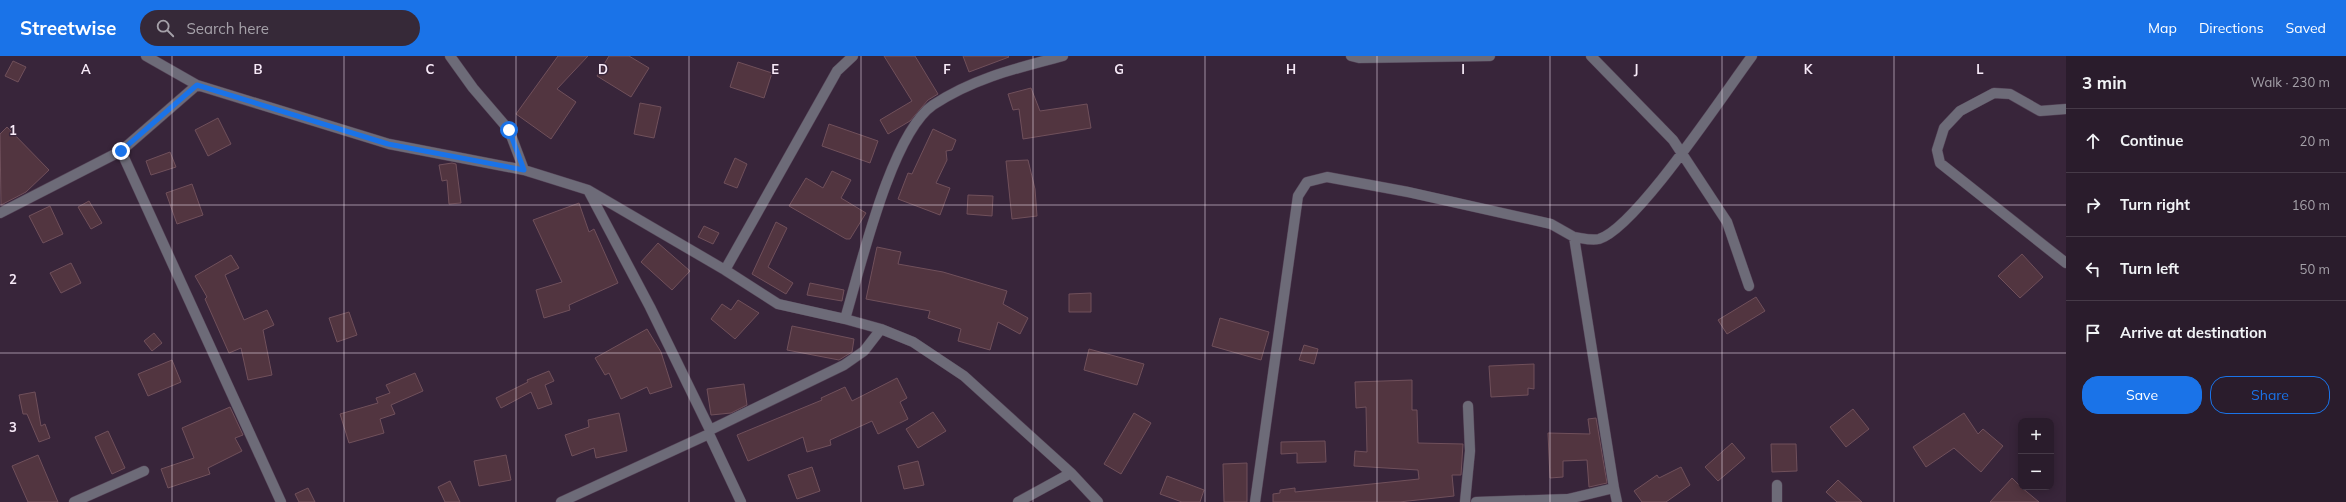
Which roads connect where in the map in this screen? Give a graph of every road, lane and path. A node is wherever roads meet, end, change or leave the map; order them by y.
1 (146, 56) edge
2 (450, 56) edge
3 (854, 56) edge
4 (1063, 56) edge
5 (1351, 56) edge
6 (1490, 56) edge
7 (1591, 56) edge
8 (1752, 56) edge
9 (197, 85) junction
10 (2066, 109) edge
11 (121, 151) junction
12 (1680, 153) junction
13 (524, 170) junction
14 (588, 190) junction
15 (0, 213) edge
16 (1574, 237) junction
17 (2066, 263) edge
18 (725, 270) junction
19 (1749, 286) dead end
20 (845, 319) junction
21 (881, 329) junction
22 (1468, 406) dead end
23 (710, 432) junction
24 (144, 471) dead end
25 (1071, 473) junction
26 (1776, 485) dead end
27 (1614, 488) junction
28 (74, 502) edge
29 (281, 502) edge
30 (561, 502) edge
31 (741, 502) edge
32 (1018, 502) edge
33 (1098, 502) edge
34 (1255, 502) edge
35 (1465, 502) edge
36 (1476, 502) edge
37 (1618, 502) edge
38 (1777, 502) edge

1 - 9 street
2 - 13 street
3 - 18 street
4 - 20 street
5 - 6 street
7 - 12 street
8 - 12 street
9 - 11 street
9 - 13 street
10 - 17 street
11 - 15 street
11 - 29 street
12 - 16 street
12 - 19 street
13 - 14 street
14 - 18 street
14 - 23 street
16 - 27 street
16 - 34 street
18 - 20 street
20 - 21 street
21 - 23 street
21 - 25 street
22 - 35 street
23 - 30 street
23 - 31 street
24 - 28 street
25 - 32 street
25 - 33 street
26 - 38 street
27 - 36 street
27 - 37 street

